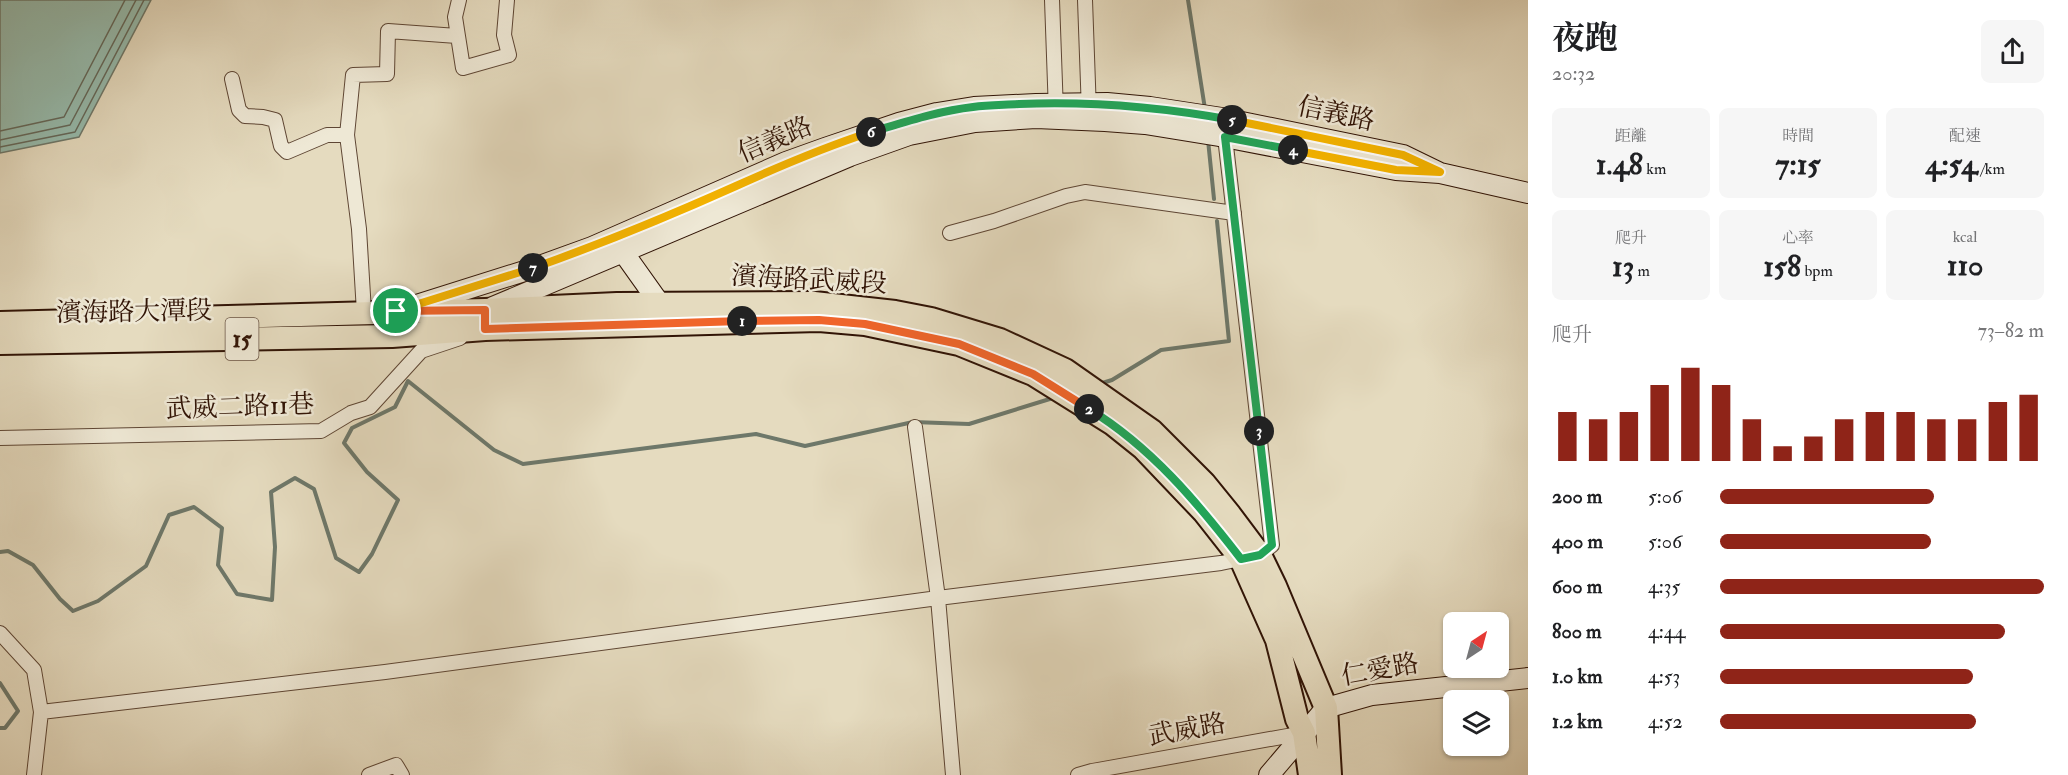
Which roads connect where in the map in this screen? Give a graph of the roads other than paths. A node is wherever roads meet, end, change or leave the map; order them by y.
1 (459, 0) edge
2 (507, 0) edge
3 (1052, 0) edge
4 (1085, 0) edge
5 (457, 36) junction
6 (232, 79) dead end
7 (1056, 111) junction
8 (1089, 112) junction
9 (1220, 130) junction
10 (347, 135) junction
11 (1528, 193) edge
12 (1234, 213) junction
13 (950, 233) dead end
14 (623, 252) junction
15 (480, 285) junction
16 (660, 304) junction
17 (396, 311) junction
18 (364, 312) junction
19 (485, 320) junction
20 (0, 322) edge
21 (0, 343) edge
22 (915, 427) dead end
23 (0, 438) edge
24 (1250, 557) junction
25 (938, 598) junction
26 (0, 633) edge
27 (1528, 678) edge
28 (1326, 708) junction
29 (41, 712) junction
30 (1304, 733) junction
31 (399, 770) edge
32 (1270, 773) edge
33 (34, 775) edge
34 (369, 775) edge
35 (953, 775) edge
36 (1078, 775) edge
37 (1310, 775) edge
38 (1330, 775) edge

1 - 5 street
2 - 5 street
3 - 7 street
4 - 8 street
5 - 10 street
6 - 10 street
7 - 8 main road, 信義路
7 - 14 main road, 信義路
7 - 15 main road, 信義路
8 - 9 main road, 信義路
9 - 11 main road, 信義路
9 - 12 street
10 - 18 street
12 - 13 street
12 - 24 street
14 - 16 main road
14 - 19 main road, 信義路
15 - 17 main road, 信義路
15 - 19 main road
16 - 19 main road, 濱海路武威段 / 15
16 - 24 main road, 濱海路武威段 / 15
17 - 18 main road, 濱海路大潭段 / 15
17 - 19 main road, 濱海路武威段 / 15
18 - 20 main road, 濱海路大潭段 / 15
19 - 21 main road, 濱海路大潭段 / 15
19 - 23 street, 武威二路11巷
19 - 24 main road, 濱海路武威段 / 15
22 - 25 street
24 - 25 street
24 - 28 main road, 濱海路武威段 / 15
24 - 30 main road, 濱海路武威段 / 15
25 - 29 street
25 - 35 street
26 - 29 street
27 - 28 main road, 仁愛路
28 - 30 main road, 仁愛路
28 - 38 main road, 濱海路武威段 / 15
29 - 33 street
30 - 32 main road, 仁愛路
30 - 36 street, 武威路
30 - 37 main road, 濱海路武威段 / 15
31 - 34 street

